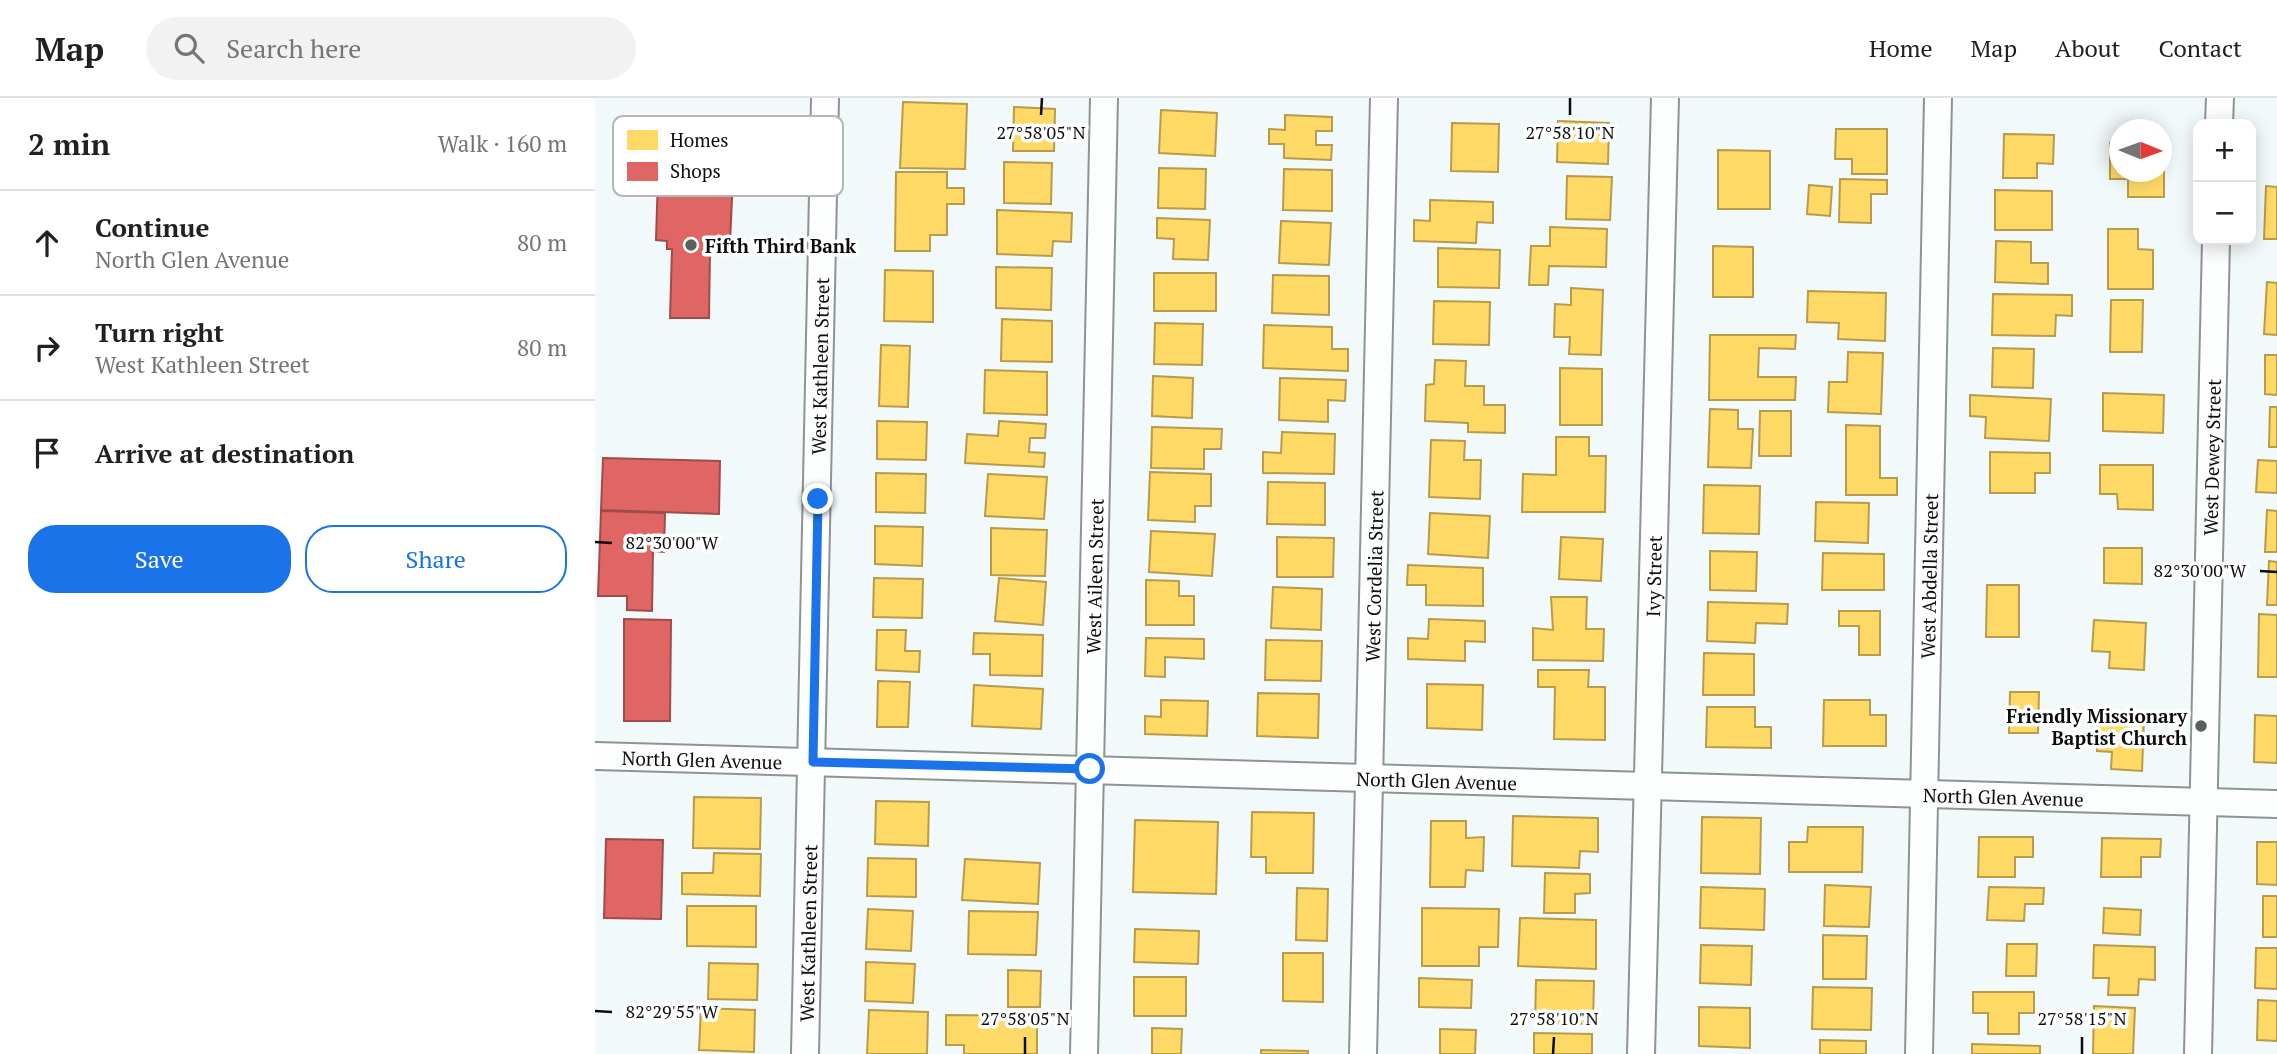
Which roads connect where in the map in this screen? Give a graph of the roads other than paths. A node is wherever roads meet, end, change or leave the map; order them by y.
1 (825, 98) edge
2 (1104, 98) edge
3 (1384, 98) edge
4 (1665, 98) edge
5 (1938, 98) edge
6 (2220, 98) edge
7 (825, 116) edge
8 (2219, 119) edge
9 (823, 196) edge
10 (2216, 245) edge
11 (595, 756) edge
12 (813, 762) junction
13 (1090, 769) junction
14 (1369, 777) junction
15 (1647, 786) junction
16 (1925, 793) junction
17 (2204, 802) junction
18 (2277, 804) edge
19 (806, 1054) edge
20 (1084, 1054) edge
21 (1363, 1054) edge
22 (1641, 1054) edge
23 (1919, 1054) edge
24 (2198, 1054) edge

1 - 7 street, West Kathleen Street
2 - 13 street, West Aileen Street
3 - 14 street, West Cordelia Street
4 - 15 street, Ivy Street
5 - 16 street, West Abdella Street
6 - 8 street
9 - 12 street, West Kathleen Street
10 - 17 street, West Dewey Street
11 - 12 street, North Glen Avenue
12 - 13 street, North Glen Avenue
12 - 19 street, West Kathleen Street
13 - 14 street, North Glen Avenue
13 - 20 street, West Aileen Street
14 - 15 street, North Glen Avenue
14 - 21 street, West Cordelia Street
15 - 16 street, North Glen Avenue
15 - 22 street, Ivy Street
16 - 17 street, North Glen Avenue
16 - 23 street, West Abdella Street
17 - 18 street, North Glen Avenue
17 - 24 street, West Dewey Street

